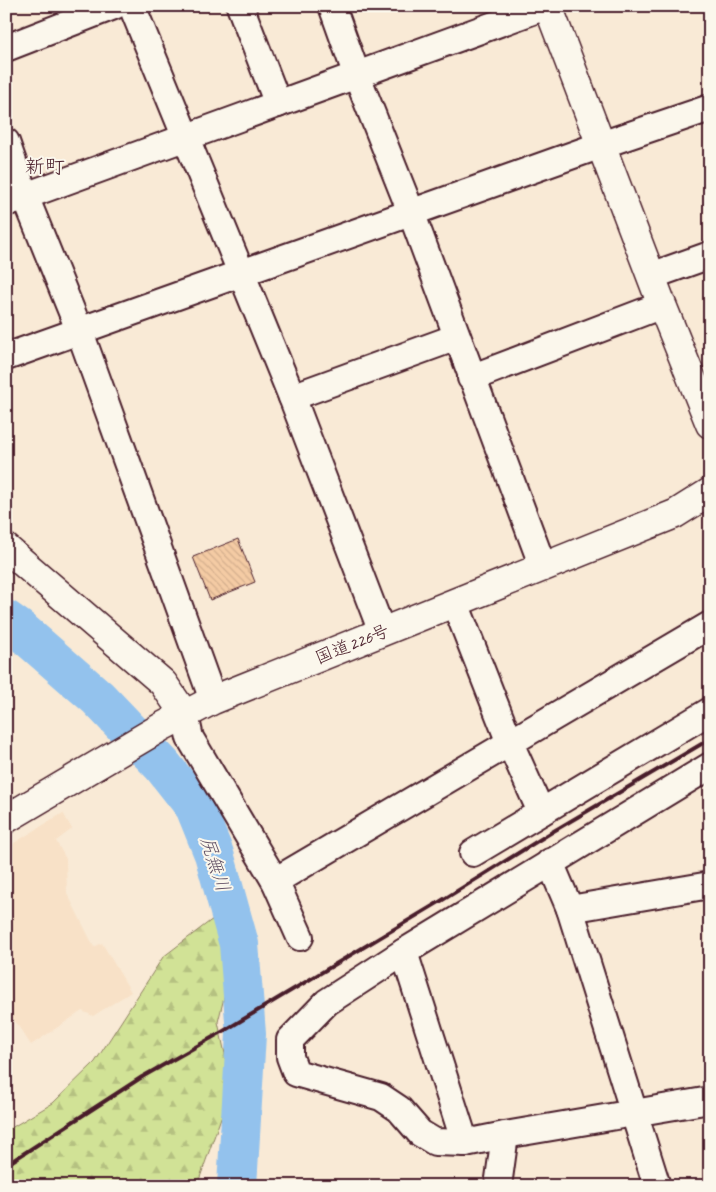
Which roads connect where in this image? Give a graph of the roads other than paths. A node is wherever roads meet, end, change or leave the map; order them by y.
1 (114, 6) edge
2 (132, 6) edge
3 (240, 6) edge
4 (332, 6) edge
5 (547, 6) edge
6 (6, 48) edge
7 (356, 76) junction
8 (278, 104) junction
9 (710, 108) edge
10 (185, 138) junction
11 (6, 142) edge
12 (601, 144) junction
13 (15, 199) edge
14 (411, 212) junction
15 (710, 255) edge
16 (242, 273) junction
17 (651, 276) junction
18 (662, 305) junction
19 (80, 332) junction
20 (457, 337) junction
21 (6, 357) edge
22 (472, 378) junction
23 (292, 397) junction
24 (710, 424) edge
25 (710, 492) edge
26 (6, 548) edge
27 (543, 567) junction
28 (455, 603) junction
29 (710, 624) edge
30 (382, 632) junction
31 (213, 700) junction
32 (710, 711) edge
33 (174, 720) junction
34 (510, 743) junction
35 (710, 766) edge
36 (541, 812) junction
37 (6, 819) edge
38 (473, 853) dead end
39 (550, 862) junction
40 (275, 881) junction
41 (710, 885) edge
42 (570, 908) junction
43 (300, 937) dead end
44 (404, 952) junction
45 (710, 1100) edge
46 (633, 1112) junction
47 (505, 1135) junction
48 (466, 1143) junction
49 (498, 1186) edge
50 (658, 1186) edge

1 - 6 street
2 - 10 street
3 - 8 street
4 - 7 street
5 - 7 street
5 - 12 main road
7 - 8 street
7 - 14 street
8 - 10 street
9 - 12 street
10 - 13 street
10 - 16 street
11 - 13 street
12 - 14 street
12 - 17 main road
13 - 19 street
14 - 16 street
14 - 20 street
15 - 17 street
16 - 19 street
16 - 23 street
17 - 18 main road
18 - 22 street
18 - 24 main road
19 - 21 street
19 - 31 street
20 - 22 street
20 - 23 street
22 - 27 street
23 - 30 street
25 - 27 main road, 国道226号
26 - 33 main road
27 - 28 main road, 国道226号
28 - 30 main road, 国道226号
28 - 34 street
29 - 34 street
30 - 31 main road, 国道226号
31 - 33 main road, 国道226号
32 - 36 street
33 - 37 main road, 国道226号
33 - 40 street
34 - 36 street
34 - 40 street
35 - 39 street
36 - 38 street
39 - 42 street
39 - 44 street
40 - 43 street
41 - 42 street
42 - 46 street
44 - 48 street
44 - 48 street
45 - 46 street
46 - 47 street
46 - 50 street
47 - 48 street
47 - 49 street

